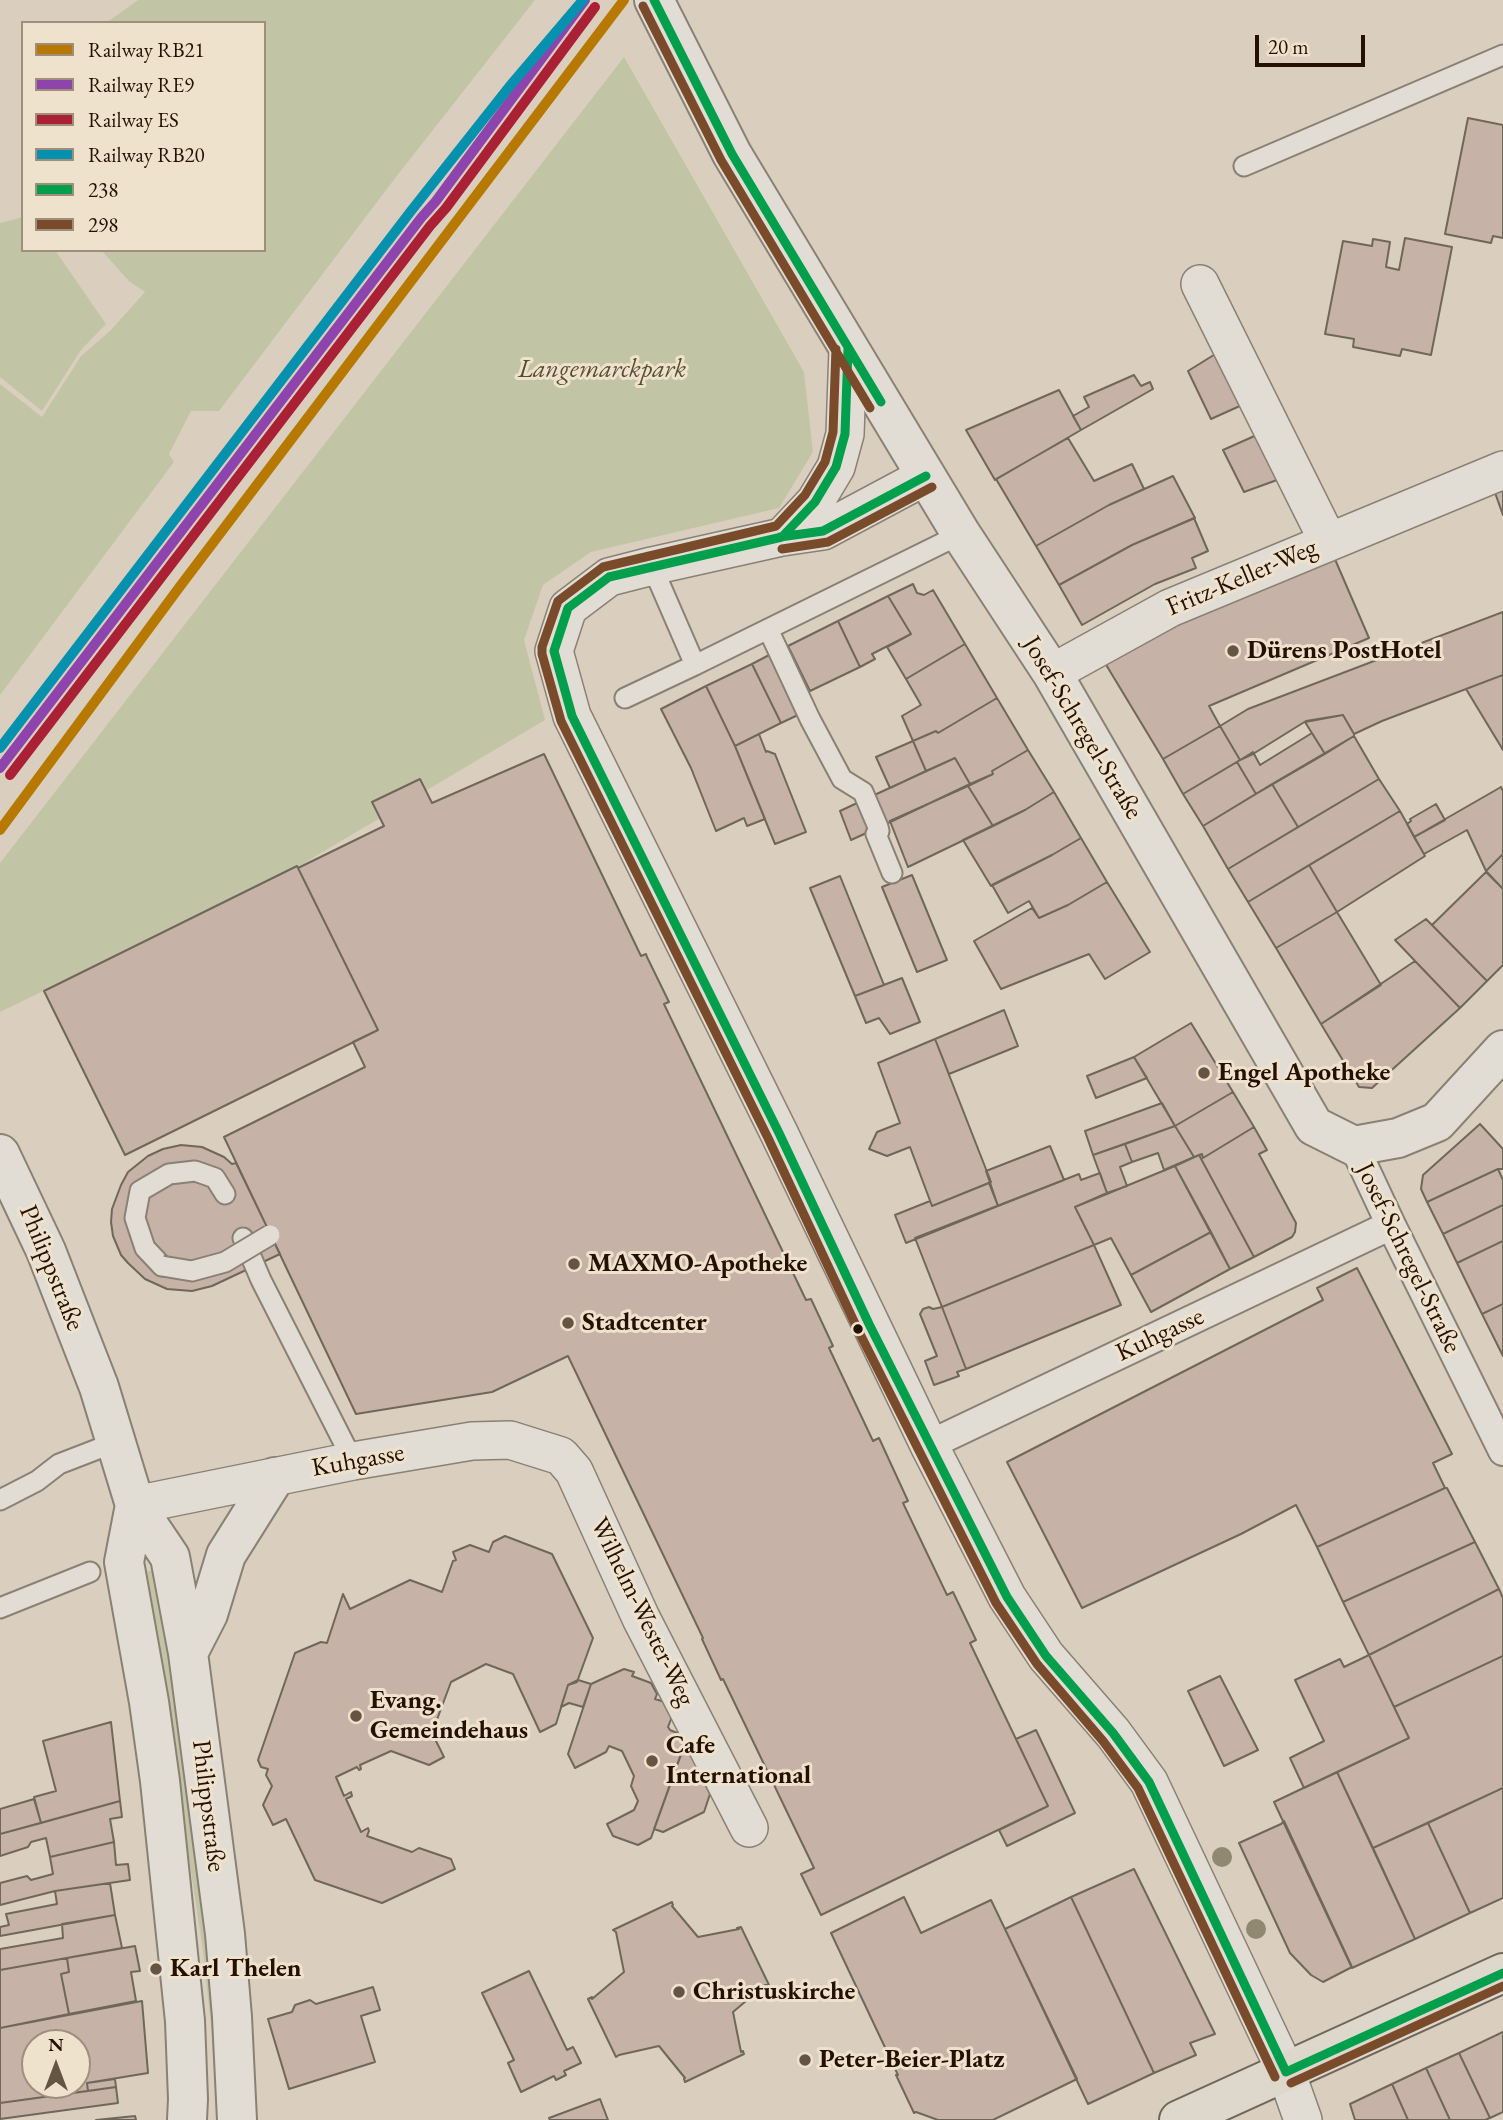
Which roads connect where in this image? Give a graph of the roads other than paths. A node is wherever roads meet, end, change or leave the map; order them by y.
1 (654, 0) edge
2 (1503, 55) edge
3 (1244, 166) dead end
4 (1200, 284) dead end
5 (848, 349) junction
6 (1503, 470) edge
7 (926, 477) junction
8 (961, 534) junction
9 (782, 537) junction
10 (1328, 541) junction
11 (652, 566) junction
12 (768, 629) junction
13 (695, 665) junction
14 (1052, 673) junction
15 (625, 698) dead end
16 (892, 873) dead end
17 (1503, 1050) edge
18 (1354, 1146) junction
19 (0, 1154) edge
20 (225, 1194) dead end
21 (1391, 1225) junction
22 (270, 1234) dead end
23 (243, 1238) dead end
24 (116, 1442) junction
25 (929, 1445) junction
26 (1503, 1451) edge
27 (353, 1461) junction
28 (574, 1471) joint
29 (275, 1476) junction
30 (0, 1500) edge
31 (135, 1506) junction
32 (90, 1572) dead end
33 (0, 1608) edge
34 (188, 1653) junction
35 (749, 1828) dead end
36 (1503, 1973) edge
37 (1286, 2072) junction
38 (187, 2120) edge
39 (237, 2120) edge
40 (1179, 2120) edge
41 (1303, 2120) edge

1 - 5 street, Josef-Schregel-Straße
2 - 3 lane
4 - 10 street, Fritz-Keller-Weg
5 - 7 street, Josef-Schregel-Straße
5 - 9 street
6 - 10 street
7 - 8 street, Josef-Schregel-Straße
7 - 9 street
8 - 12 lane
8 - 14 street, Josef-Schregel-Straße
9 - 11 street
10 - 14 street, Fritz-Keller-Weg
11 - 13 lane
11 - 25 street
12 - 13 lane
12 - 16 lane
13 - 15 lane
14 - 18 street, Josef-Schregel-Straße
17 - 18 street
18 - 21 street, Josef-Schregel-Straße
19 - 24 street, Philippstraße
20 - 22 lane, bridge
21 - 25 street, Kuhgasse
21 - 26 street, Josef-Schregel-Straße
23 - 27 lane
24 - 30 lane
24 - 31 street, Philippstraße
25 - 37 street
27 - 28 street, Kuhgasse
27 - 29 street, Kuhgasse
28 - 35 street, Wilhelm-Wester-Weg
29 - 31 street, Kuhgasse
29 - 34 street
31 - 34 street, Philippstraße
31 - 38 street, Philippstraße
32 - 33 lane
34 - 39 street, Philippstraße
36 - 37 main road
37 - 40 main road
37 - 41 street

